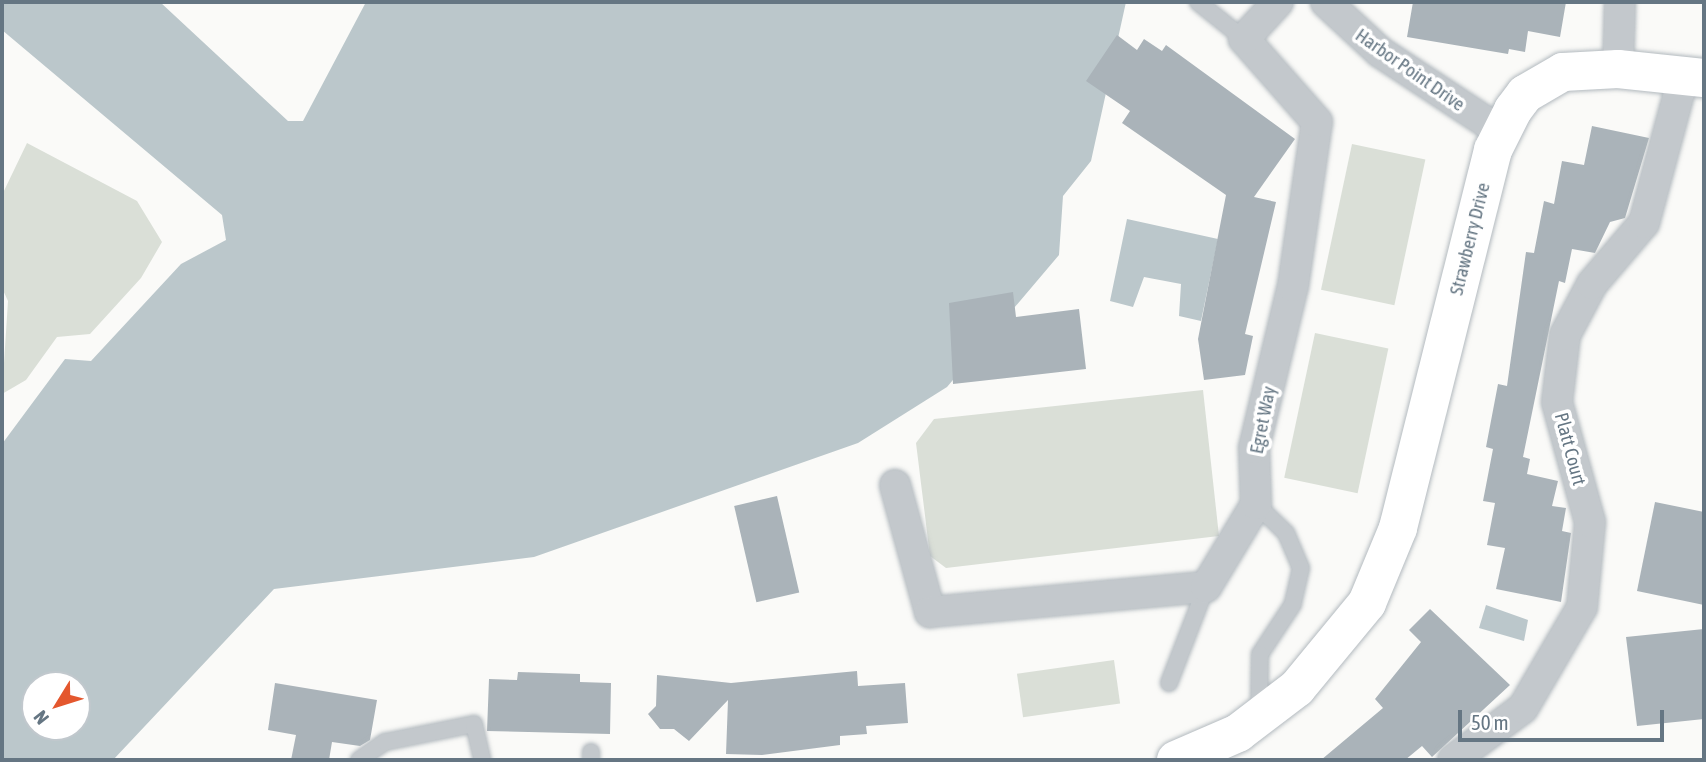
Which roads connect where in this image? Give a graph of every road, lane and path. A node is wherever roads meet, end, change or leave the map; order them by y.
1 (1198, 2) edge
2 (1278, 2) edge
3 (1326, 2) edge
4 (1620, 2) edge
5 (1244, 39) junction
6 (1618, 69) junction
7 (1694, 77) edge
8 (1500, 131) junction
9 (895, 485) dead end
10 (1256, 504) junction
11 (1206, 587) junction
12 (1169, 683) dead end
13 (1258, 719) junction
14 (359, 760) edge
15 (482, 760) edge
16 (1175, 760) edge
17 (1453, 760) edge

1 - 5 lane
2 - 5 street
3 - 8 street, Harbor Point Drive
4 - 6 street
5 - 10 street, Egret Way
6 - 7 street, Strawberry Drive
6 - 8 street, Strawberry Drive
7 - 17 street, Platt Court
8 - 13 street, Strawberry Drive
9 - 11 street
10 - 11 street
10 - 13 lane
11 - 12 lane
13 - 16 street, Strawberry Drive
14 - 15 lane

